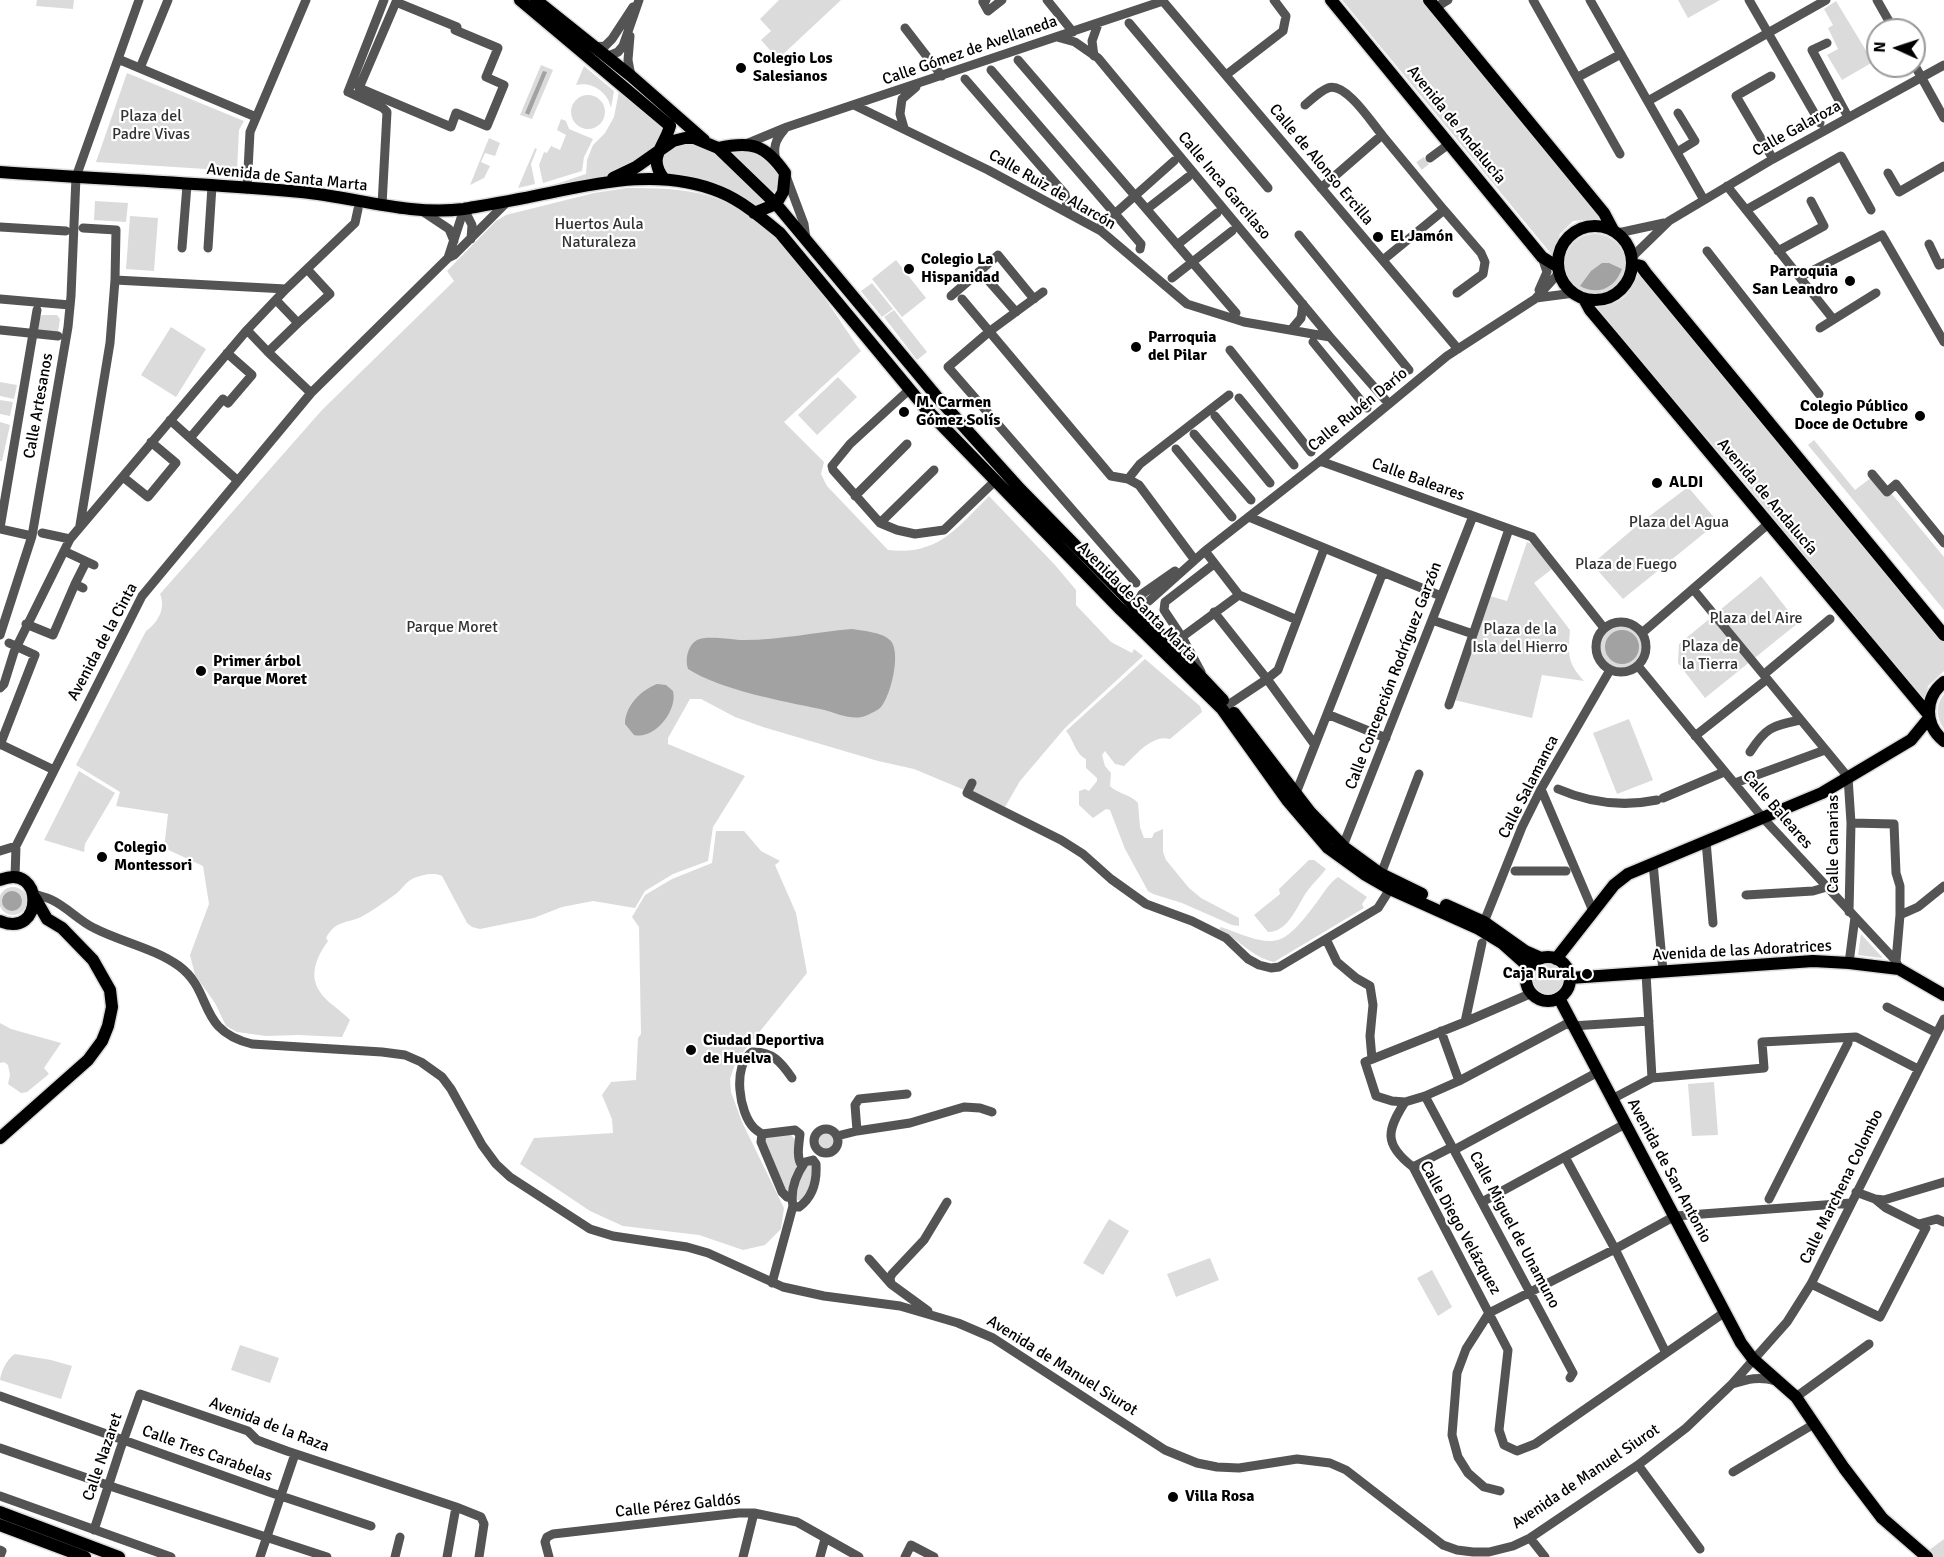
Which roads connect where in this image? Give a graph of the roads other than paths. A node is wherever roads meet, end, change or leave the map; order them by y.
1 (139, 0) edge
2 (168, 0) edge
3 (306, 0) edge
4 (384, 0) edge
5 (520, 0) edge
6 (536, 0) edge
7 (638, 0) edge
8 (986, 0) edge
9 (1002, 0) edge
10 (1047, 0) edge
11 (1274, 0) edge
12 (1331, 0) edge
13 (1448, 0) edge
14 (1533, 0) edge
15 (1590, 0) edge
16 (1749, 0) edge
17 (1826, 0) edge
18 (1877, 0) edge
19 (1164, 1) edge
20 (1432, 4) edge
21 (1887, 18) edge
22 (1129, 23) dead end
23 (1098, 24) junction
24 (630, 26) junction
25 (905, 28) dead end
26 (1073, 32) junction
27 (1769, 33) junction
28 (1057, 38) junction
29 (612, 39) junction
30 (566, 40) junction
31 (1827, 43) dead end
32 (594, 47) junction
33 (1621, 54) junction
34 (1094, 56) junction
35 (606, 57) junction
36 (118, 59) junction
37 (1018, 60) dead end
38 (1944, 65) edge
39 (140, 68) junction
40 (991, 70) dead end
41 (1226, 75) junction
42 (631, 76) junction
43 (942, 76) junction
44 (1772, 76) dead end
45 (1926, 76) edge
46 (1578, 77) junction
47 (1922, 78) joint
48 (965, 79) dead end
49 (920, 84) junction
50 (359, 88) joint
51 (1648, 101) junction
52 (1305, 105) dead end
53 (856, 106) junction
54 (1678, 113) dead end
55 (256, 117) junction
56 (1848, 117) junction
57 (662, 118) junction
58 (1944, 118) edge
59 (1820, 123) dead end
60 (787, 127) junction
61 (904, 128) junction
62 (1382, 135) junction
63 (746, 144) junction
64 (1449, 144) junction
65 (715, 147) junction
66 (1677, 152) junction
67 (1620, 153) dead end
68 (656, 154) junction
69 (1430, 158) tunnel mouth
70 (1773, 159) junction
71 (776, 160) junction
72 (1174, 161) dead end
73 (1944, 166) edge
74 (0, 172) edge
75 (785, 173) junction
76 (1888, 173) dead end
77 (76, 177) junction
78 (1188, 177) dead end
79 (664, 179) junction
80 (604, 181) junction
81 (186, 184) junction
82 (212, 186) junction
83 (1727, 186) junction
84 (1268, 188) dead end
85 (1321, 188) junction
86 (247, 189) junction
87 (1135, 196) junction
88 (1704, 200) junction
89 (508, 201) junction
90 (1811, 201) dead end
91 (776, 204) junction
92 (382, 205) junction
93 (358, 209) dead end
94 (464, 209) junction
95 (1147, 209) junction
96 (1444, 210) junction
97 (1746, 210) junction
98 (1871, 210) dead end
99 (422, 211) junction
100 (754, 213) junction
101 (1068, 213) junction
102 (1217, 213) dead end
103 (1115, 214) junction
104 (1666, 222) junction
105 (1101, 226) dead end
106 (0, 227) edge
107 (83, 228) dead end
108 (66, 231) dead end
109 (1232, 231) dead end
110 (1615, 232) junction
111 (1299, 236) dead end
112 (471, 239) junction
113 (806, 239) junction
114 (454, 241) junction
115 (1929, 244) dead end
116 (1177, 245) junction
117 (182, 248) dead end
118 (208, 248) dead end
119 (1140, 249) dead end
120 (1778, 250) junction
121 (1707, 251) dead end
122 (1542, 257) junction
123 (448, 258) junction
124 (1383, 260) junction
125 (1632, 260) junction
126 (1192, 262) junction
127 (1944, 263) edge
128 (307, 269) junction
129 (1559, 270) junction
130 (980, 271) junction
131 (1800, 277) junction
132 (115, 279) junction
133 (1172, 279) dead end
134 (286, 289) junction
135 (1043, 292) dead end
136 (1457, 293) dead end
137 (1876, 293) dead end
138 (951, 296) dead end
139 (1579, 296) junction
140 (1536, 298) junction
141 (0, 299) edge
142 (962, 299) dead end
143 (1034, 299) junction
144 (276, 300) junction
145 (1303, 304) junction
146 (70, 305) junction
147 (37, 310) dead end
148 (1016, 312) junction
149 (1236, 313) dead end
150 (1833, 319) junction
151 (298, 323) junction
152 (1820, 328) dead end
153 (0, 330) edge
154 (247, 330) junction
155 (1291, 330) junction
156 (990, 331) junction
157 (34, 333) junction
158 (58, 336) dead end
159 (1330, 337) junction
160 (1313, 342) dead end
161 (1944, 342) edge
162 (1458, 349) junction
163 (1230, 350) dead end
164 (268, 352) junction
165 (227, 353) junction
166 (950, 369) junction
167 (1409, 370) dead end
168 (940, 375) dead end
169 (910, 389) junction
170 (311, 393) junction
171 (1820, 394) dead end
172 (1389, 404) junction
173 (1367, 408) dead end
174 (1215, 416) dead end
175 (170, 420) junction
176 (1194, 434) dead end
177 (190, 438) junction
178 (152, 442) junction
179 (907, 444) dead end
180 (1176, 449) dead end
181 (1311, 452) dead end
182 (1320, 461) junction
183 (1294, 465) dead end
184 (934, 470) dead end
185 (1872, 474) dead end
186 (123, 477) junction
187 (1128, 479) junction
188 (237, 480) junction
189 (996, 481) junction
190 (1270, 483) dead end
191 (855, 496) junction
192 (1251, 500) dead end
193 (1473, 516) junction
194 (1232, 517) dead end
195 (1249, 518) junction
196 (880, 524) junction
197 (1768, 524) junction
198 (80, 527) junction
199 (0, 529) edge
200 (1509, 529) junction
201 (42, 533) dead end
202 (32, 536) junction
203 (70, 539) junction
204 (1944, 543) edge
205 (1324, 549) junction
206 (64, 551) junction
207 (1205, 552) junction
208 (1194, 559) junction
209 (1214, 564) junction
210 (1383, 572) junction
211 (1136, 583) dead end
212 (1693, 589) junction
213 (1120, 591) junction
214 (1239, 596) junction
215 (1441, 596) junction
216 (1145, 598) junction
217 (1135, 606) junction
218 (1121, 610) junction
219 (1214, 612) junction
220 (1830, 619) dead end
221 (1131, 620) junction
222 (1297, 620) junction
223 (1432, 620) junction
224 (1150, 622) junction
225 (26, 624) junction
226 (1604, 628) junction
227 (1642, 633) junction
228 (1473, 634) junction
229 (1944, 634) edge
230 (0, 635) edge
231 (1182, 637) junction
232 (13, 644) junction
233 (1638, 666) junction
234 (1610, 670) junction
235 (1767, 676) junction
236 (1204, 679) junction
237 (1267, 680) junction
238 (1944, 682) edge
239 (0, 688) edge
240 (1449, 705) dead end
241 (1225, 707) junction
242 (1328, 714) junction
243 (1929, 716) junction
244 (1800, 720) junction
245 (1695, 736) junction
246 (1386, 738) junction
247 (1911, 740) junction
248 (1943, 740) edge
249 (0, 744) edge
250 (1315, 745) junction
251 (1825, 750) junction
252 (1750, 752) dead end
253 (54, 770) junction
254 (1724, 772) junction
255 (1419, 774) dead end
256 (1848, 777) junction
257 (972, 783) dead end
258 (1734, 783) junction
259 (1541, 789) junction
260 (1558, 789) dead end
261 (1292, 797) junction
262 (1763, 818) junction
263 (1851, 823) junction
264 (1706, 841) junction
265 (16, 846) junction
266 (0, 851) edge
267 (1341, 852) junction
268 (1653, 864) junction
269 (0, 869) edge
270 (1515, 871) dead end
271 (1566, 871) dead end
272 (1381, 874) junction
273 (8, 878) edge
274 (1944, 886) edge
275 (1827, 887) junction
276 (1390, 889) junction
277 (1746, 895) dead end
278 (34, 896) junction
279 (1593, 910) junction
280 (1852, 914) junction
281 (1900, 915) junction
282 (26, 919) junction
283 (47, 919) junction
284 (0, 921) edge
285 (1484, 922) junction
286 (1713, 923) dead end
287 (1326, 939) junction
288 (1482, 943) dead end
289 (1541, 958) junction
290 (1556, 958) junction
291 (1849, 963) junction
292 (1897, 965) junction
293 (1530, 968) junction
294 (1663, 972) junction
295 (1646, 973) junction
296 (1570, 978) junction
297 (1532, 993) junction
298 (1944, 995) edge
299 (1559, 998) junction
300 (1887, 1007) dead end
301 (1944, 1019) edge
302 (1649, 1021) junction
303 (1465, 1022) junction
304 (1571, 1024) junction
305 (1441, 1031) junction
306 (1937, 1033) junction
307 (1848, 1042) dead end
308 (1368, 1060) junction
309 (1918, 1069) junction
310 (1598, 1072) junction
311 (792, 1078) dead end
312 (1652, 1078) junction
313 (1459, 1081) junction
314 (907, 1094) dead end
315 (1425, 1096) junction
316 (1612, 1099) junction
317 (1405, 1102) junction
318 (992, 1112) dead end
319 (1625, 1124) junction
320 (857, 1131) junction
321 (762, 1134) junction
322 (837, 1136) junction
323 (0, 1138) edge
324 (1453, 1149) junction
325 (818, 1151) junction
326 (1565, 1157) junction
327 (813, 1160) junction
328 (802, 1166) junction
329 (1413, 1167) junction
330 (1944, 1182) edge
331 (1856, 1192) junction
332 (1769, 1199) dead end
333 (1875, 1199) junction
334 (792, 1202) junction
335 (948, 1202) dead end
336 (1482, 1202) junction
337 (1851, 1203) junction
338 (1675, 1216) junction
339 (1944, 1222) edge
340 (1923, 1226) junction
341 (1614, 1249) junction
342 (869, 1259) dead end
343 (772, 1282) junction
344 (891, 1284) junction
345 (1811, 1284) junction
346 (1530, 1292) junction
347 (1725, 1312) junction
348 (1489, 1313) junction
349 (932, 1314) junction
350 (1869, 1344) dead end
351 (1666, 1353) junction
352 (1753, 1359) junction
353 (1570, 1378) dead end
354 (1779, 1382) junction
355 (1732, 1384) junction
356 (140, 1395) joint
357 (0, 1396) edge
358 (1796, 1397) junction
359 (1814, 1424) junction
360 (124, 1441) junction
361 (0, 1448) edge
362 (295, 1454) junction
363 (1638, 1465) junction
364 (1733, 1472) dead end
365 (109, 1485) junction
366 (1500, 1491) dead end
367 (0, 1496) edge
368 (281, 1496) junction
369 (456, 1507) junction
370 (0, 1512) edge
371 (754, 1514) junction
372 (0, 1525) edge
373 (371, 1526) dead end
374 (94, 1530) junction
375 (267, 1536) junction
376 (400, 1537) dead end
377 (1530, 1538) junction
378 (825, 1539) junction
379 (1700, 1549) dead end
380 (0, 1550) edge
381 (0, 1556) edge
382 (77, 1556) edge
383 (119, 1557) edge
384 (171, 1557) edge
385 (260, 1557) edge
386 (327, 1557) edge
387 (395, 1557) edge
388 (447, 1557) edge
389 (479, 1557) edge
390 (549, 1557) edge
391 (743, 1557) edge
392 (820, 1557) edge
393 (859, 1557) edge
394 (905, 1557) edge
395 (934, 1557) edge
396 (1545, 1557) edge
397 (1927, 1557) edge

1 - 36 street, Calle Artesanos
2 - 39 street
3 - 55 street
4 - 92 street
5 - 30 main road
6 - 32 main road
7 - 24 street
7 - 29 street
8 - 9 street
10 - 26 street
11 - 41 street
12 - 64 main road, Avenida de Andalucía
13 - 20 street
14 - 46 street
15 - 33 street
16 - 27 street
17 - 27 street
18 - 21 street
19 - 23 street, Calle Gómez de Avellaneda
19 - 41 street, Calle de Alonso Ercilla
20 - 110 main road
22 - 84 street
23 - 26 street, Calle Gómez de Avellaneda
23 - 34 street
24 - 35 street
24 - 42 street
25 - 43 street
26 - 28 street, Calle Gómez de Avellaneda
27 - 51 street
27 - 59 street
28 - 34 street, Calle Inca Garcilaso
28 - 43 street, Calle Gómez de Avellaneda
29 - 32 street
29 - 35 street
30 - 35 main road
30 - 57 main road
31 - 56 street
32 - 35 main road
33 - 46 street
33 - 51 street
34 - 145 street, Calle Inca Garcilaso
35 - 42 main road
35 - 57 main road
36 - 39 street
36 - 77 street, Calle Artesanos
37 - 87 street
38 - 45 street, Calle Galaroza
39 - 55 street
40 - 103 street
41 - 85 street, Calle de Alonso Ercilla
42 - 65 main road
43 - 49 street, Calle Gómez de Avellaneda
44 - 70 street
46 - 67 street
47 - 56 street, Calle Galaroza
47 - 58 street
48 - 101 street
49 - 53 street, Calle Gómez de Avellaneda
49 - 61 street
50 - 50 street
51 - 66 street
52 - 62 street
53 - 60 street, Calle Gómez de Avellaneda
53 - 61 street, Calle Ruiz de Alarcón
54 - 66 street
55 - 86 street
56 - 70 street, Calle Galaroza
57 - 68 main road
60 - 63 street, Calle Gómez de Avellaneda
60 - 71 street
61 - 101 street, Calle Ruiz de Alarcón
62 - 85 street
62 - 96 street
63 - 65 main road, Avenida de Santa Marta
63 - 71 main road
64 - 69 street
64 - 122 main road, Avenida de Andalucía
65 - 68 main road, Avenida de Santa Marta
65 - 91 main road, Avenida de Santa Marta
66 - 88 street
68 - 79 main road
68 - 80 main road, Avenida de Santa Marta
70 - 83 street, Calle Galaroza
71 - 75 main road
72 - 87 street
73 - 76 street
74 - 77 main road, Avenida de Santa Marta
75 - 91 main road
75 - 113 street
77 - 81 main road, Avenida de Santa Marta
77 - 146 street, Calle Artesanos
78 - 95 street
79 - 80 main road, Avenida de Santa Marta
79 - 100 main road, Avenida de Santa Marta
80 - 89 main road, Avenida de Santa Marta
81 - 82 main road, Avenida de Santa Marta
81 - 117 street
82 - 86 main road, Avenida de Santa Marta
82 - 118 street
83 - 88 street, Calle Galaroza
83 - 97 street
85 - 124 street, Calle de Alonso Ercilla
86 - 92 main road, Avenida de Santa Marta
87 - 95 street
87 - 103 street
88 - 104 street, Calle Galaroza
89 - 94 main road, Avenida de Santa Marta
89 - 112 street, Avenida de la Cinta
90 - 120 street
91 - 100 main road
91 - 113 main road, Avenida de Santa Marta
92 - 99 main road, Avenida de Santa Marta
93 - 128 street
94 - 99 main road, Avenida de Santa Marta
94 - 112 street
94 - 114 street, Avenida de la Cinta
95 - 116 street
96 - 124 street
96 - 136 street
97 - 98 street
97 - 120 street
99 - 114 street
100 - 169 main road, Avenida de Santa Marta
101 - 155 street, Calle Ruiz de Alarcón
102 - 116 street
103 - 105 street
103 - 119 street
104 - 110 street, Calle Galaroza
104 - 125 street, Calle Galaroza
106 - 108 street
107 - 132 street
109 - 126 street
110 - 125 main road
110 - 129 main road
111 - 167 street
112 - 123 street, Avenida de la Cinta
113 - 213 main road, Avenida de Santa Marta
114 - 123 street, Avenida de la Cinta
115 - 127 street
116 - 126 street
120 - 131 street
121 - 171 street
122 - 129 main road, Avenida de Andalucía
122 - 140 street
123 - 170 street, Avenida de la Cinta
124 - 162 street, Calle de Alonso Ercilla
125 - 139 main road
125 - 229 main road
126 - 133 street
126 - 149 street
128 - 134 street
128 - 151 street
129 - 139 main road
129 - 140 street, Calle Rubén Darío
130 - 138 street
130 - 143 street
130 - 148 street
131 - 150 street
131 - 161 street
132 - 134 street
132 - 198 street
134 - 144 street
135 - 143 street
137 - 150 street
139 - 140 street, Calle Rubén Darío
139 - 197 main road, Avenida de Andalucía
140 - 162 street, Calle Rubén Darío
141 - 146 street
142 - 156 street
143 - 148 street
144 - 151 street
144 - 154 street
145 - 155 street
145 - 159 street, Calle Inca Garcilaso
146 - 202 street, Calle Artesanos
147 - 157 street
148 - 156 street
150 - 152 street
151 - 164 street
153 - 157 street
154 - 164 street
154 - 165 street
155 - 159 street, Calle Ruiz de Alarcón
156 - 166 street
156 - 187 street
157 - 158 street
157 - 199 street
159 - 172 street
160 - 173 street
162 - 172 street, Calle Rubén Darío
163 - 181 street
164 - 170 street
165 - 175 street
165 - 177 street
166 - 168 street
166 - 211 street
169 - 189 main road, Avenida de Santa Marta
169 - 191 street
170 - 188 street, Avenida de la Cinta
172 - 182 street, Calle Rubén Darío
174 - 190 street
175 - 177 street
175 - 178 street
176 - 192 street
177 - 188 street
178 - 186 street
178 - 186 street
179 - 191 street
180 - 194 street
182 - 193 street, Calle Baleares
182 - 195 street, Calle Rubén Darío
183 - 187 street
184 - 196 street
185 - 204 street
186 - 198 street
187 - 208 street
188 - 253 street, Avenida de la Cinta
189 - 196 street
189 - 218 main road, Avenida de Santa Marta
191 - 196 street
193 - 200 street, Calle Baleares
193 - 215 street, Calle Concepción Rodríguez Garzón
195 - 205 street
195 - 207 street, Calle Rubén Darío
197 - 212 street
197 - 243 main road, Avenida de Andalucía
198 - 203 street
199 - 202 street
200 - 226 street, Calle Baleares
200 - 228 street
201 - 203 street
202 - 230 street, Calle Artesanos
203 - 206 street
205 - 210 street
205 - 222 street
206 - 225 street
206 - 225 street
207 - 208 street, Calle Rubén Darío
207 - 209 street
207 - 216 street, Calle Rubén Darío
208 - 216 street, Calle Rubén Darío
209 - 214 street
209 - 231 street
210 - 215 street
210 - 242 street
212 - 227 street
212 - 235 street
213 - 216 street
213 - 217 main road, Avenida de Santa Marta
214 - 219 street
214 - 222 street
215 - 223 street, Calle Concepción Rodríguez Garzón
216 - 217 street, Calle Rubén Darío
216 - 224 street
217 - 218 street
217 - 221 street, Calle Rubén Darío
217 - 224 main road, Avenida de Santa Marta
218 - 221 main road, Avenida de Santa Marta
219 - 231 street
219 - 237 street
220 - 235 street
221 - 241 main road, Avenida de Santa Marta
222 - 237 street
223 - 228 street
223 - 246 street, Calle Concepción Rodríguez Garzón
224 - 236 main road, Avenida de Santa Marta
225 - 232 street
226 - 227 street
226 - 234 street
227 - 233 street
228 - 240 street
231 - 236 street
232 - 239 street
232 - 249 street
233 - 234 street
233 - 245 street, Calle Baleares
234 - 259 street, Calle Salamanca
235 - 244 street
235 - 245 street
236 - 241 main road, Avenida de Santa Marta
237 - 241 street
237 - 250 street
238 - 243 main road
241 - 261 main road, Avenida de Santa Marta
242 - 246 street
242 - 250 street
243 - 247 main road
243 - 248 main road, Avenida de Andalucía
244 - 251 street
244 - 252 street
245 - 254 street, Calle Baleares
246 - 267 street, Calle Concepción Rodríguez Garzón
247 - 248 main road
247 - 256 main road
249 - 253 street
250 - 261 street
251 - 256 street
251 - 258 street
253 - 265 street, Avenida de la Cinta
254 - 258 street, Calle Baleares
254 - 260 street
255 - 272 street
256 - 262 main road
256 - 263 street, Calle Canarias
257 - 287 street
258 - 262 street, Calle Baleares
259 - 279 street
259 - 285 street, Calle Salamanca
261 - 267 main road, Avenida de Santa Marta
262 - 264 main road
262 - 275 street, Calle Baleares
263 - 280 street, Calle Canarias
263 - 281 street
264 - 268 main road
264 - 286 street
265 - 266 street
265 - 273 street, Avenida de la Cinta
267 - 272 main road, Avenida de Santa Marta
267 - 276 main road, Avenida de Santa Marta
268 - 279 main road
268 - 294 street
269 - 273 main road
270 - 271 street
272 - 285 main road, Avenida de Santa Marta
273 - 278 main road
274 - 281 street
275 - 277 street
275 - 280 street, Calle Baleares
276 - 287 street
276 - 293 main road, Avenida de Santa Marta
278 - 282 main road
278 - 283 main road
278 - 343 street, Avenida de Manuel Siurot
279 - 290 main road
280 - 291 street, Calle Canarias
280 - 292 street, Calle Baleares
281 - 292 street
282 - 283 main road
282 - 284 main road
283 - 323 main road
285 - 289 main road, Avenida de Santa Marta
287 - 308 street
288 - 303 street
289 - 290 main road
289 - 293 main road
290 - 296 main road
291 - 292 main road, Avenida de las Adoratrices
291 - 294 main road, Avenida de las Adoratrices
292 - 298 main road, Avenida de las Adoratrices
293 - 297 main road
294 - 295 main road, Avenida de las Adoratrices
295 - 296 main road, Avenida de las Adoratrices
295 - 302 street
296 - 299 main road
297 - 299 main road
297 - 303 street
299 - 304 main road, Avenida de San Antonio
300 - 306 street
301 - 306 street, Calle Marchena Colombo
302 - 304 street
302 - 312 street
303 - 305 street
304 - 310 main road, Avenida de San Antonio
304 - 313 street
305 - 308 street
305 - 313 street
306 - 309 street, Calle Marchena Colombo
307 - 332 street
308 - 317 street
309 - 312 street
309 - 331 street, Calle Marchena Colombo
310 - 316 main road, Avenida de San Antonio
310 - 324 street
311 - 321 street
312 - 316 street
313 - 315 street
314 - 320 street
315 - 317 street
315 - 324 street, Calle Miguel de Unamuno
316 - 319 main road, Avenida de San Antonio
317 - 329 street, Calle Diego Velázquez
318 - 320 street
319 - 326 street
319 - 338 main road, Avenida de San Antonio
320 - 322 street
321 - 328 street
321 - 334 street
322 - 325 street
322 - 325 street
324 - 329 street
324 - 336 street, Calle Miguel de Unamuno
325 - 327 street
326 - 336 street
326 - 341 street
327 - 328 street
327 - 334 street
328 - 334 street
329 - 348 street, Calle Diego Velázquez
330 - 333 street
331 - 333 street
331 - 337 street, Calle Marchena Colombo
333 - 340 street
334 - 343 street
335 - 344 street
336 - 346 street, Calle Miguel de Unamuno
337 - 338 street
337 - 345 street, Calle Marchena Colombo
338 - 341 street
338 - 347 main road, Avenida de San Antonio
339 - 340 street
340 - 345 street
341 - 346 street
341 - 351 street
342 - 344 street
343 - 349 street, Avenida de Manuel Siurot
344 - 349 street
345 - 352 street, Calle Marchena Colombo
346 - 348 street
346 - 353 street, Calle Miguel de Unamuno
347 - 351 street
347 - 352 main road, Avenida de San Antonio
348 - 351 street
348 - 366 street, Calle Diego Velázquez
349 - 377 street, Avenida de Manuel Siurot
350 - 358 street
352 - 354 main road
352 - 355 street, Avenida de Manuel Siurot
354 - 355 street
354 - 358 main road
355 - 363 street, Avenida de Manuel Siurot
356 - 360 street, Calle Nazaret
356 - 362 street, Avenida de la Raza
357 - 360 street, Calle Tres Carabelas
358 - 359 main road
359 - 364 street
359 - 397 main road
360 - 365 street, Calle Nazaret
360 - 368 street, Calle Tres Carabelas
361 - 365 street
362 - 368 street
362 - 369 street, Avenida de la Raza
363 - 377 street, Avenida de Manuel Siurot
363 - 379 street
365 - 374 street, Calle Nazaret
365 - 375 street
367 - 374 street
368 - 373 street, Calle Tres Carabelas
368 - 375 street
369 - 388 street
369 - 389 street, Avenida de la Raza
370 - 383 main road
371 - 378 street, Calle Pérez Galdós
371 - 390 street, Calle Pérez Galdós
371 - 391 street
372 - 382 main road
374 - 384 street
375 - 385 street
375 - 386 street
376 - 387 street
377 - 396 street
378 - 392 street
378 - 393 street, Calle Pérez Galdós
380 - 381 street
394 - 395 street

